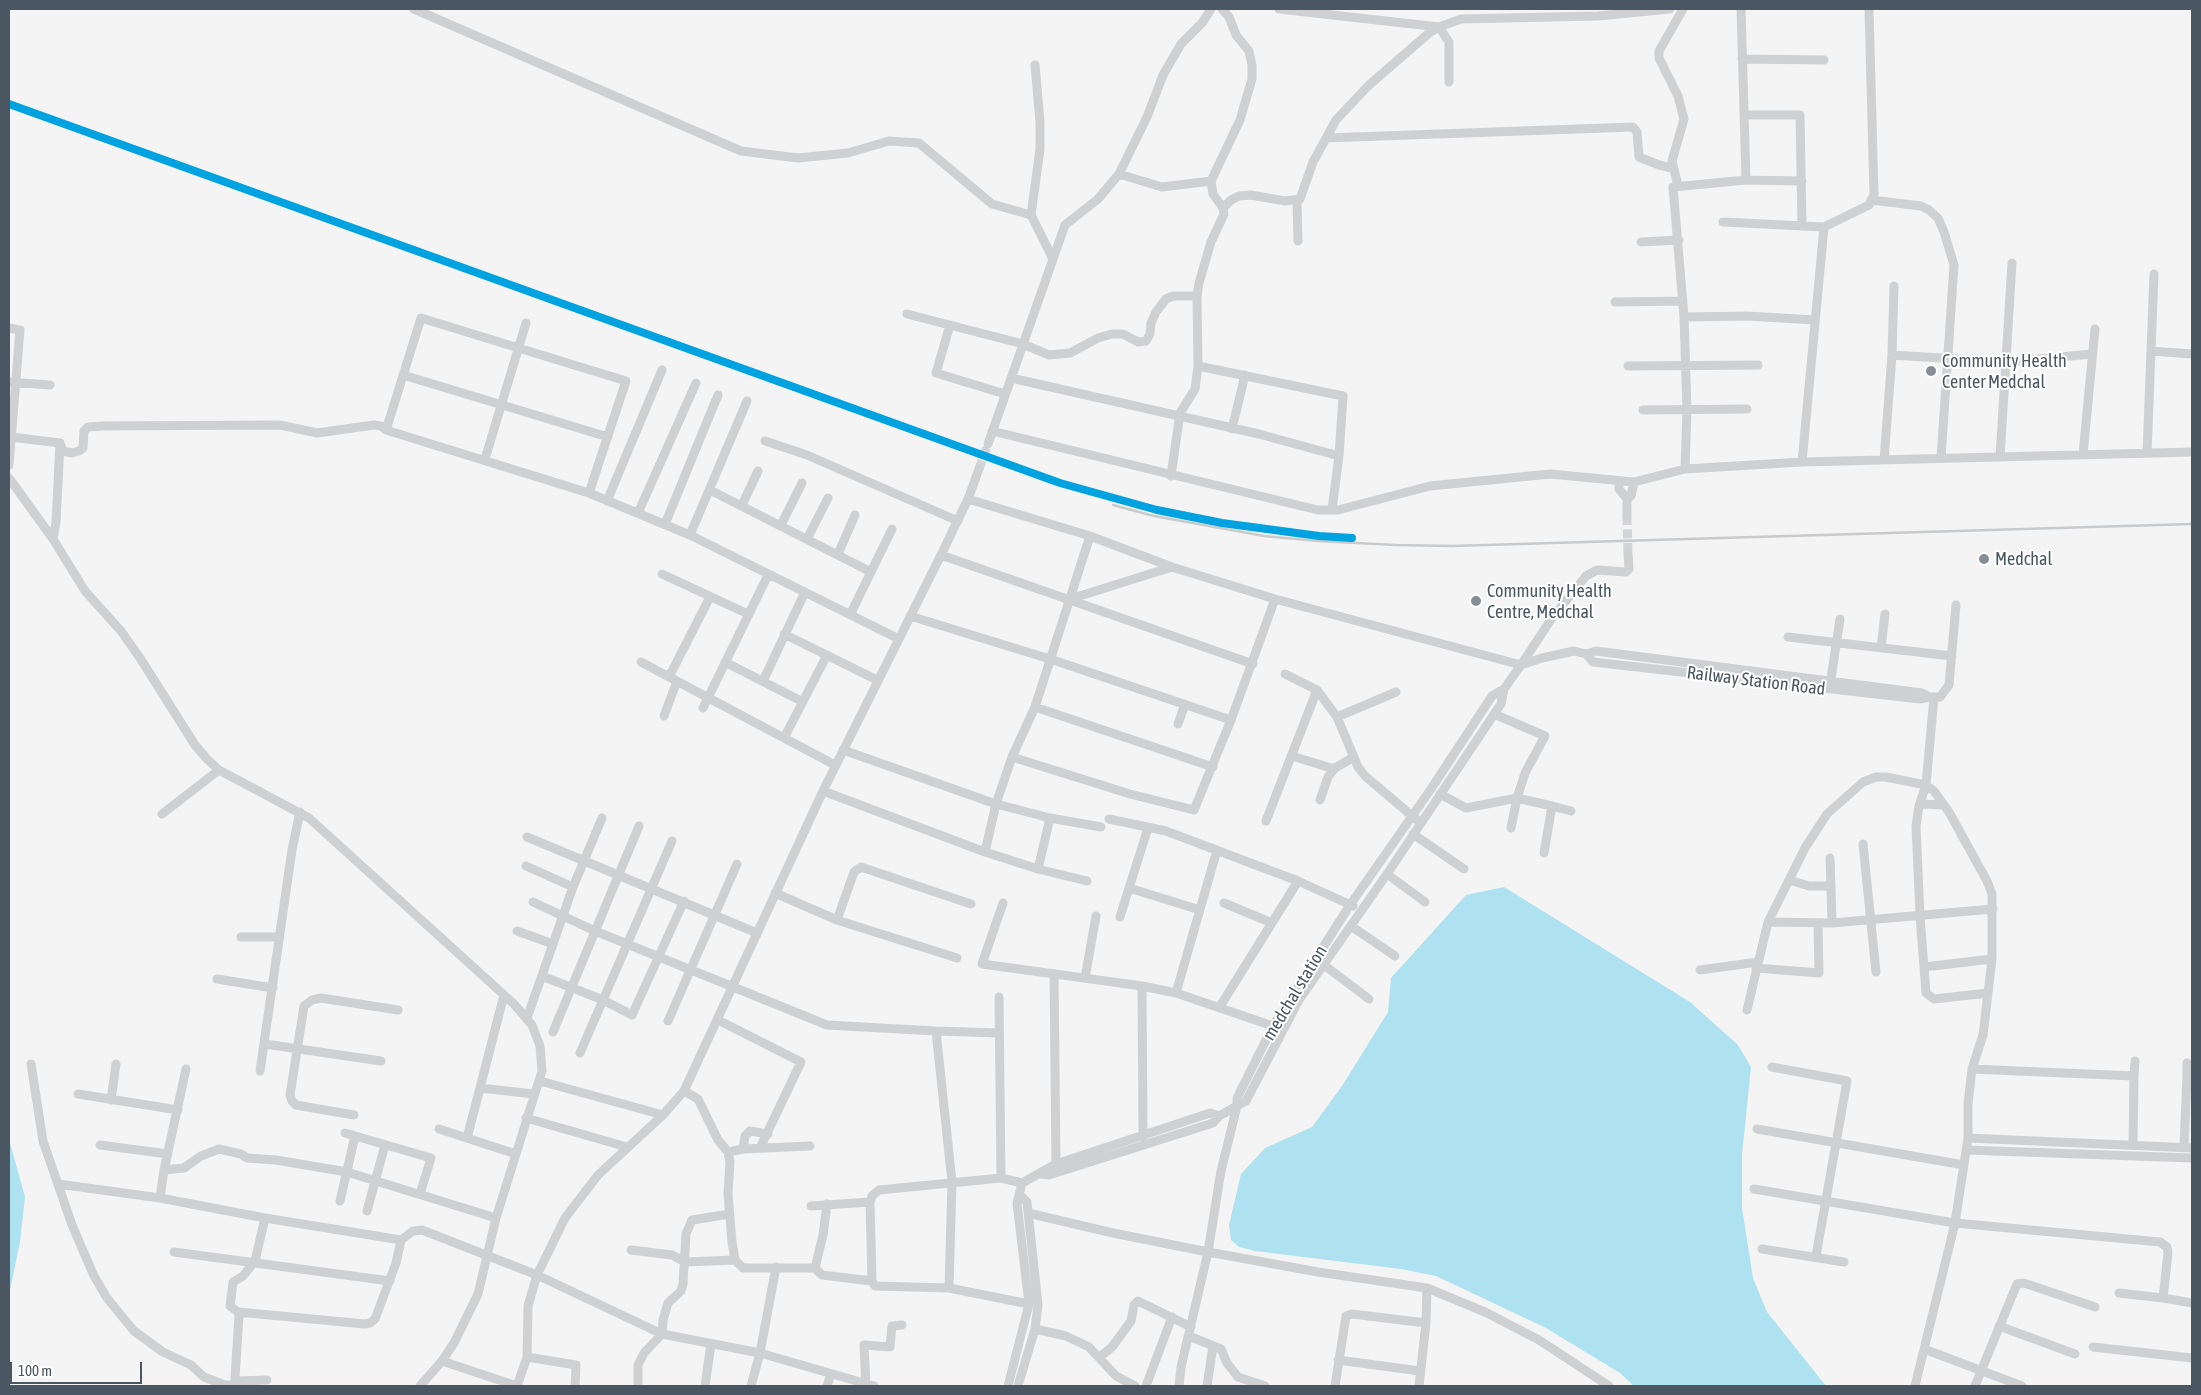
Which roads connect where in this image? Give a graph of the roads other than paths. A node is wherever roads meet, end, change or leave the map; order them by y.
1 (414, 9) edge
2 (1211, 9) edge
3 (1222, 9) edge
4 (1279, 9) edge
5 (1670, 9) edge
6 (1684, 9) edge
7 (1741, 9) edge
8 (1868, 9) edge
9 (1440, 27) junction
10 (1742, 59) junction
11 (1824, 60) dead end
12 (1035, 65) dead end
13 (1449, 82) dead end
14 (1744, 115) junction
15 (1326, 138) junction
16 (1672, 168) junction
17 (1120, 174) junction
18 (1746, 180) junction
19 (1211, 181) junction
20 (1802, 181) junction
21 (1678, 186) junction
22 (1871, 200) junction
23 (1297, 201) junction
24 (1223, 208) junction
25 (1030, 215) junction
26 (1723, 222) dead end
27 (1802, 226) junction
28 (1824, 227) junction
29 (1679, 240) junction
30 (1298, 241) dead end
31 (1641, 242) dead end
32 (1053, 260) junction
33 (2012, 263) dead end
34 (2154, 274) dead end
35 (1894, 286) dead end
36 (1197, 296) junction
37 (1615, 302) dead end
38 (1683, 302) junction
39 (907, 314) dead end
40 (1684, 317) junction
41 (1815, 320) junction
42 (526, 322) dead end
43 (950, 325) junction
44 (9, 328) edge
45 (2095, 329) dead end
46 (1023, 344) junction
47 (519, 348) junction
48 (2151, 351) junction
49 (2092, 354) junction
50 (2192, 354) edge
51 (1892, 355) junction
52 (1948, 358) junction
53 (2006, 362) junction
54 (1758, 365) dead end
55 (1198, 366) junction
56 (1628, 366) dead end
57 (1686, 366) junction
58 (662, 370) dead end
59 (403, 375) junction
60 (1245, 376) junction
61 (1010, 378) junction
62 (12, 382) edge
63 (696, 383) dead end
64 (50, 385) dead end
65 (718, 394) dead end
66 (1005, 394) junction
67 (747, 401) dead end
68 (501, 404) junction
69 (1747, 409) dead end
70 (1643, 410) dead end
71 (1687, 410) junction
72 (1180, 418) junction
73 (1232, 429) junction
74 (386, 430) junction
75 (992, 431) junction
76 (11, 437) junction
77 (608, 437) junction
78 (765, 441) dead end
79 (60, 442) junction
80 (988, 444) tunnel mouth
81 (2192, 452) edge
82 (2147, 453) junction
83 (2083, 454) junction
84 (1339, 456) junction
85 (2000, 457) junction
86 (1941, 458) junction
87 (485, 459) junction
88 (1884, 460) junction
89 (1802, 462) junction
90 (9, 465) edge
91 (979, 469) tunnel mouth
92 (1685, 469) junction
93 (758, 471) dead end
94 (1171, 476) junction
95 (9, 478) edge
96 (1620, 481) junction
97 (1634, 482) junction
98 (802, 483) dead end
99 (710, 490) junction
100 (589, 493) junction
101 (828, 498) dead end
102 (968, 499) junction
103 (1627, 499) junction
104 (607, 500) junction
105 (742, 505) junction
106 (1332, 510) junction
107 (638, 513) junction
108 (854, 515) dead end
109 (1627, 516) tunnel mouth
110 (958, 521) junction
111 (665, 524) junction
112 (781, 525) junction
113 (892, 529) dead end
114 (690, 536) junction
115 (1090, 536) junction
116 (53, 539) junction
117 (807, 539) junction
118 (1628, 553) tunnel mouth
119 (838, 554) junction
120 (941, 555) junction
121 (1172, 567) junction
122 (871, 572) junction
123 (662, 574) dead end
124 (768, 575) junction
125 (805, 592) junction
126 (710, 596) junction
127 (1070, 599) junction
128 (1274, 599) junction
129 (1956, 605) dead end
130 (748, 614) junction
131 (850, 614) junction
132 (1885, 614) dead end
133 (910, 616) junction
134 (1840, 618) dead end
135 (784, 634) junction
136 (1788, 637) dead end
137 (899, 639) junction
138 (1837, 643) junction
139 (1880, 648) junction
140 (827, 655) junction
141 (1952, 656) junction
142 (1050, 659) junction
143 (641, 662) dead end
144 (725, 662) junction
145 (1253, 664) junction
146 (1521, 665) junction
147 (1285, 674) dead end
148 (673, 679) junction
149 (878, 680) junction
150 (762, 681) junction
151 (1830, 685) junction
152 (1504, 689) junction
153 (1317, 690) junction
154 (1396, 692) dead end
155 (708, 697) junction
156 (1932, 697) junction
157 (803, 702) junction
158 (1185, 704) junction
159 (1035, 707) junction
160 (703, 708) dead end
161 (1494, 714) junction
162 (664, 716) dead end
163 (1337, 717) junction
164 (1232, 720) junction
165 (1178, 724) dead end
166 (784, 738) junction
167 (843, 750) junction
168 (1292, 756) junction
169 (1012, 757) junction
170 (1354, 757) junction
171 (836, 765) junction
172 (1213, 767) junction
173 (1335, 768) junction
174 (219, 770) junction
175 (1926, 785) junction
176 (822, 791) junction
177 (1440, 794) junction
178 (1517, 798) junction
179 (1320, 800) dead end
180 (996, 804) junction
181 (1944, 805) junction
182 (1552, 806) junction
183 (1919, 806) junction
184 (1571, 811) dead end
185 (300, 812) junction
186 (162, 814) dead end
187 (1413, 816) junction
188 (602, 818) dead end
189 (1050, 818) junction
190 (1109, 819) dead end
191 (1266, 821) dead end
192 (1420, 824) junction
193 (639, 826) dead end
194 (1101, 827) dead end
195 (1148, 828) junction
196 (1511, 828) dead end
197 (1413, 834) junction
198 (528, 836) dead end
199 (672, 841) dead end
200 (1863, 844) dead end
201 (1217, 850) junction
202 (985, 852) junction
203 (1544, 853) dead end
204 (1830, 858) dead end
205 (585, 861) junction
206 (737, 864) dead end
207 (526, 866) dead end
208 (1038, 869) junction
209 (1464, 869) dead end
210 (1387, 874) junction
211 (619, 875) junction
212 (1789, 880) junction
213 (1087, 881) dead end
214 (1298, 881) junction
215 (1831, 886) junction
216 (574, 887) junction
217 (652, 887) junction
218 (1129, 888) junction
219 (775, 893) junction
220 (684, 901) junction
221 (533, 902) dead end
222 (1425, 902) dead end
223 (1224, 903) dead end
224 (971, 904) dead end
225 (1002, 904) dead end
226 (1350, 905) junction
227 (1993, 909) junction
228 (1200, 910) junction
229 (1362, 910) junction
230 (714, 914) junction
231 (1096, 916) dead end
232 (1920, 916) junction
233 (562, 917) junction
234 (1120, 917) dead end
235 (837, 920) junction
236 (1871, 920) junction
237 (1768, 922) junction
238 (1272, 923) junction
239 (1832, 923) junction
240 (1818, 924) junction
241 (1351, 926) junction
242 (517, 931) dead end
243 (595, 931) junction
244 (757, 933) junction
245 (241, 937) dead end
246 (280, 937) junction
247 (553, 944) junction
248 (627, 944) junction
249 (1396, 956) dead end
250 (659, 957) junction
251 (957, 958) dead end
252 (1992, 959) junction
253 (1324, 965) junction
254 (1757, 965) junction
255 (1924, 967) junction
256 (690, 969) junction
257 (1700, 970) dead end
258 (1876, 972) dead end
259 (1054, 975) junction
260 (542, 976) junction
261 (1085, 978) junction
262 (217, 979) dead end
263 (1142, 986) junction
264 (572, 987) junction
265 (273, 988) junction
266 (733, 988) junction
267 (1176, 993) junction
268 (1988, 993) junction
269 (504, 995) junction
270 (999, 997) dead end
271 (603, 1000) junction
272 (1369, 1000) dead end
273 (1219, 1008) junction
274 (398, 1010) dead end
275 (1747, 1010) dead end
276 (527, 1018) junction
277 (668, 1020) dead end
278 (718, 1020) junction
279 (1273, 1026) junction
280 (553, 1032) dead end
281 (936, 1032) junction
282 (999, 1033) junction
283 (265, 1044) junction
284 (297, 1049) junction
285 (580, 1053) dead end
286 (381, 1061) dead end
287 (2135, 1061) dead end
288 (2187, 1063) dead end
289 (32, 1064) dead end
290 (116, 1064) dead end
291 (1772, 1067) dead end
292 (186, 1069) dead end
293 (1972, 1069) junction
294 (260, 1071) dead end
295 (2134, 1076) junction
296 (2189, 1076) edge
297 (540, 1081) junction
298 (480, 1088) junction
299 (684, 1091) junction
300 (78, 1094) dead end
301 (534, 1094) junction
302 (112, 1100) junction
303 (1237, 1106) junction
304 (178, 1110) junction
305 (354, 1115) dead end
306 (663, 1115) junction
307 (1219, 1116) junction
308 (526, 1118) junction
309 (439, 1129) dead end
310 (1757, 1129) dead end
311 (346, 1132) dead end
312 (768, 1134) junction
313 (355, 1136) junction
314 (1143, 1137) junction
315 (467, 1138) junction
316 (1968, 1138) junction
317 (1835, 1142) junction
318 (100, 1145) dead end
319 (385, 1145) junction
320 (2133, 1145) junction
321 (810, 1146) dead end
322 (627, 1147) junction
323 (760, 1148) junction
324 (2188, 1148) edge
325 (743, 1149) junction
326 (1966, 1150) junction
327 (728, 1152) junction
328 (168, 1154) junction
329 (516, 1154) junction
330 (2192, 1158) edge
331 (1056, 1164) junction
332 (1964, 1165) junction
333 (164, 1170) junction
334 (347, 1172) junction
335 (1041, 1174) junction
336 (1001, 1178) junction
337 (376, 1180) junction
338 (952, 1182) junction
339 (1022, 1183) junction
340 (58, 1184) junction
341 (1754, 1190) dead end
342 (420, 1194) junction
343 (1020, 1195) junction
344 (160, 1198) junction
345 (340, 1201) dead end
346 (870, 1202) junction
347 (1825, 1202) junction
348 (827, 1204) junction
349 (811, 1206) dead end
350 (367, 1211) dead end
351 (1028, 1213) junction
352 (730, 1214) junction
353 (264, 1218) junction
354 (496, 1218) junction
355 (1955, 1223) junction
356 (401, 1240) junction
357 (1762, 1249) dead end
358 (632, 1250) dead end
359 (174, 1252) dead end
360 (1208, 1252) junction
361 (489, 1255) junction
362 (1816, 1256) junction
363 (734, 1260) junction
364 (686, 1262) junction
365 (1844, 1262) dead end
366 (253, 1263) junction
367 (776, 1267) junction
368 (815, 1268) junction
369 (537, 1275) junction
370 (390, 1281) junction
371 (872, 1281) junction
372 (949, 1288) junction
373 (1427, 1288) junction
374 (2118, 1293) dead end
375 (2163, 1298) junction
376 (2192, 1303) edge
377 (1029, 1304) junction
378 (2095, 1307) dead end
379 (238, 1312) junction
380 (1172, 1317) junction
381 (1426, 1323) junction
382 (902, 1325) dead end
383 (1999, 1326) junction
384 (1035, 1329) junction
385 (1190, 1332) junction
386 (662, 1334) junction
387 (711, 1344) junction
388 (1214, 1346) junction
389 (2093, 1347) dead end
390 (1924, 1349) junction
391 (760, 1353) junction
392 (2075, 1354) dead end
393 (527, 1356) junction
394 (1100, 1357) junction
395 (2192, 1358) edge
396 (1338, 1360) junction
397 (442, 1361) junction
398 (1420, 1371) junction
399 (1981, 1371) junction
400 (831, 1374) junction
401 (267, 1380) dead end
402 (638, 1383) dead end
403 (237, 1384) edge
404 (869, 1385) edge
405 (420, 1386) edge
406 (517, 1386) edge
407 (575, 1386) edge
408 (706, 1386) edge
409 (751, 1386) edge
410 (827, 1386) edge
411 (1008, 1386) edge
412 (1018, 1386) edge
413 (1135, 1386) edge
414 (1146, 1386) edge
415 (1179, 1386) edge
416 (1207, 1386) edge
417 (1265, 1386) edge
418 (1334, 1386) edge
419 (1418, 1386) edge
420 (1608, 1386) edge
421 (1916, 1386) edge
422 (1976, 1386) edge
423 (2022, 1386) edge

1 - 25 street
2 - 17 street
3 - 19 street
4 - 9 street
5 - 9 street
6 - 16 street
7 - 10 street
8 - 22 street
9 - 13 street
9 - 15 street
10 - 11 street
10 - 14 street
12 - 25 street
14 - 18 street
14 - 20 street
15 - 16 street
15 - 23 street
16 - 21 street
17 - 19 street
17 - 32 street
18 - 20 street
18 - 21 street
19 - 24 street
20 - 27 street
21 - 29 street
22 - 28 street
22 - 52 street
23 - 24 street
23 - 30 street
24 - 36 street
25 - 32 street
26 - 27 street
27 - 28 street
28 - 41 street
29 - 31 street
29 - 38 street
32 - 46 street
33 - 53 street
34 - 48 street
35 - 51 street
36 - 46 street
36 - 55 street
37 - 38 street
38 - 40 street
39 - 43 street
40 - 41 street
40 - 57 street
41 - 89 street
42 - 47 street
43 - 46 street
43 - 66 street
44 - 62 street
45 - 49 street
46 - 61 street
47 - 59 street
47 - 68 street
47 - 77 street
48 - 50 street
48 - 82 street
49 - 53 street
49 - 83 street
51 - 52 street
51 - 88 street
52 - 53 street
52 - 86 street
53 - 85 street
54 - 57 street
55 - 60 street
55 - 72 street
56 - 57 street
57 - 71 street
58 - 104 street
59 - 68 street
59 - 74 street
60 - 73 street
60 - 84 street
61 - 66 street
61 - 72 street
62 - 64 street
62 - 76 street
63 - 107 street
65 - 111 street
66 - 75 street
67 - 99 street
68 - 77 street
68 - 87 street
69 - 71 street
70 - 71 street
71 - 92 street
72 - 73 street
72 - 94 street
73 - 84 street
74 - 79 street
74 - 87 street
75 - 80 street
75 - 94 street
76 - 79 street
76 - 90 street
77 - 100 street
78 - 110 street
79 - 116 street
81 - 82 street
82 - 83 street
83 - 85 street
84 - 106 street
85 - 86 street
86 - 88 street
87 - 100 street
88 - 89 street
89 - 92 street
91 - 102 street
92 - 97 street
93 - 105 street
94 - 106 street
95 - 116 street
96 - 97 street
96 - 103 street
96 - 106 street
97 - 103 street
98 - 112 street
99 - 105 street
99 - 114 street
100 - 104 street
101 - 117 street
102 - 110 street
102 - 115 street
103 - 109 street
104 - 107 street
105 - 112 street
107 - 111 street
108 - 119 street
110 - 120 street
111 - 114 street
112 - 117 street
113 - 122 street
114 - 124 street
115 - 121 street
115 - 127 street
116 - 174 street
117 - 119 street
118 - 146 street
119 - 122 street
120 - 127 street
120 - 133 street
121 - 127 street
121 - 128 street
122 - 131 street
123 - 126 street
124 - 125 street
124 - 130 street
125 - 131 street
125 - 135 street
126 - 130 street
126 - 148 street
127 - 142 street
127 - 145 street
128 - 145 street
128 - 146 street
129 - 141 street
130 - 144 street
131 - 137 street
132 - 139 street
133 - 137 street
133 - 142 street
134 - 138 street
135 - 140 street
135 - 150 street
136 - 138 street
137 - 149 street
138 - 139 street
138 - 151 street
139 - 141 street
140 - 149 street
140 - 157 street
141 - 156 street
142 - 158 street
142 - 159 street
143 - 148 street
144 - 150 street
144 - 155 street
145 - 164 street
146 - 151 street, Railway Station Road
146 - 152 street
147 - 153 street
148 - 155 street
148 - 162 street
149 - 167 street
150 - 157 street
151 - 156 street, Railway Station Road
152 - 161 street
152 - 187 street, medchal station
153 - 163 street
153 - 168 street
154 - 163 street
155 - 160 street
155 - 166 street
156 - 175 street
157 - 166 street
158 - 164 street
158 - 165 street
159 - 169 street
159 - 172 street
161 - 177 street
161 - 178 street
163 - 170 street
164 - 172 street
166 - 171 street
167 - 171 street
167 - 180 street
168 - 173 street
168 - 191 street
169 - 172 street
169 - 180 street
170 - 173 street
170 - 187 street
171 - 176 street
173 - 179 street
174 - 185 street
174 - 186 street
175 - 181 street
175 - 183 street
175 - 212 street
176 - 202 street
176 - 219 street
177 - 178 street
177 - 192 street
178 - 182 street
178 - 196 street
180 - 189 street
180 - 202 street
181 - 183 street
181 - 227 street
182 - 184 street
182 - 203 street
183 - 232 street
185 - 246 street
185 - 269 street
187 - 192 street
187 - 226 street, medchal station
188 - 205 street
189 - 194 street
189 - 208 street
190 - 195 street
192 - 197 street
193 - 211 street
195 - 201 street
195 - 218 street
197 - 209 street
197 - 210 street
198 - 205 street
199 - 217 street
200 - 236 street
201 - 214 street
201 - 228 street
202 - 208 street
204 - 215 street
205 - 211 street
205 - 216 street
206 - 230 street
207 - 216 street
208 - 213 street
210 - 222 street
210 - 229 street
211 - 217 street
211 - 243 street
212 - 215 street
212 - 237 street
214 - 226 street
214 - 238 street
215 - 239 street
216 - 233 street
217 - 220 street
217 - 248 street
218 - 228 street
218 - 234 street
219 - 235 street
219 - 244 street
220 - 230 street
220 - 250 street
221 - 233 street
223 - 238 street
224 - 235 street
225 - 259 street
226 - 229 street
226 - 279 street, medchal station
227 - 232 street
227 - 252 street
228 - 267 street
229 - 241 street
230 - 244 street
230 - 256 street
231 - 261 street
232 - 236 street
232 - 255 street
233 - 243 street
233 - 247 street
235 - 251 street
236 - 239 street
236 - 258 street
237 - 240 street
237 - 254 street
238 - 273 street
239 - 240 street
240 - 254 street
241 - 249 street
241 - 253 street
242 - 247 street
243 - 248 street
243 - 264 street
244 - 266 street
245 - 246 street
246 - 265 street
247 - 260 street
248 - 250 street
248 - 271 street
250 - 256 street
250 - 271 street
252 - 255 street
252 - 268 street
253 - 272 street
253 - 303 street
254 - 257 street
254 - 275 street
255 - 268 street
256 - 266 street
256 - 277 street
259 - 261 street
259 - 331 street
260 - 264 street
260 - 276 street
261 - 263 street
262 - 265 street
263 - 267 street
263 - 314 street
264 - 271 street
264 - 280 street
265 - 283 street
266 - 278 street
266 - 281 street
267 - 273 street
268 - 293 street
269 - 276 street
269 - 298 street
270 - 282 street
271 - 285 street
273 - 279 street
274 - 284 street
276 - 297 street
278 - 299 street
278 - 312 street
279 - 303 street, medchal station
281 - 282 street
281 - 338 street
282 - 336 street
283 - 284 street
283 - 294 street
284 - 286 street
284 - 305 street
287 - 295 street
288 - 296 street
289 - 340 street
290 - 302 street
291 - 317 street
292 - 304 street
293 - 295 street
293 - 316 street
295 - 320 street
296 - 324 street
297 - 301 street
297 - 306 street
298 - 301 street
298 - 315 street
299 - 306 street
299 - 327 street
300 - 302 street
301 - 308 street
302 - 304 street
303 - 307 street
303 - 360 street, medchal station
304 - 328 street
306 - 322 street
307 - 314 street
307 - 335 street
308 - 322 street
308 - 329 street
309 - 315 street
310 - 317 street
311 - 313 street
312 - 323 street
312 - 325 street
313 - 319 street
313 - 334 street
314 - 331 street
315 - 329 street
316 - 320 street
316 - 326 street
317 - 332 street
317 - 347 street
318 - 328 street
319 - 337 street
319 - 342 street
320 - 324 street
321 - 323 street
322 - 369 street
323 - 325 street
325 - 327 street
326 - 330 street
326 - 332 street
327 - 352 street
328 - 333 street
329 - 354 street
331 - 335 street
332 - 355 street
333 - 334 street
333 - 344 street
334 - 337 street
334 - 345 street
335 - 339 street
336 - 338 street
336 - 339 street
337 - 342 street
337 - 350 street
338 - 346 street
338 - 372 street
339 - 343 street
340 - 344 street
340 - 403 street
341 - 347 street
342 - 354 street
343 - 351 street
343 - 377 street
344 - 353 street
346 - 348 street
346 - 371 street
347 - 355 street
347 - 362 street
348 - 349 street
348 - 368 street
351 - 360 street
351 - 384 street
352 - 363 street
352 - 364 street
353 - 356 street
353 - 366 street
354 - 361 street
355 - 375 street
355 - 390 street
356 - 361 street
356 - 370 street
357 - 362 street
358 - 364 street
359 - 366 street
360 - 373 street
360 - 385 street, medchal station
361 - 369 street
361 - 397 street
362 - 365 street
363 - 364 street
363 - 367 street
364 - 386 street
366 - 370 street
366 - 379 street
367 - 368 street
367 - 391 street
368 - 371 street
369 - 386 street
369 - 393 street
370 - 379 street
371 - 372 street
372 - 377 street
373 - 381 street
373 - 420 street
374 - 375 street
375 - 376 street
377 - 411 street
378 - 383 street
379 - 403 street
380 - 385 street
380 - 394 street
380 - 414 street
381 - 396 street
381 - 398 street
382 - 404 street
383 - 392 street
383 - 399 street
384 - 394 street
384 - 412 street
385 - 388 street
385 - 415 street, medchal station
386 - 387 street
386 - 402 street
387 - 391 street
387 - 408 street
388 - 416 street
388 - 417 street
389 - 395 street
390 - 399 street
390 - 421 street
391 - 400 street
391 - 409 street
393 - 406 street
393 - 407 street
394 - 413 street
396 - 398 street
396 - 418 street
397 - 405 street
397 - 406 street
398 - 419 street
399 - 422 street
399 - 423 street
400 - 404 street
400 - 410 street
401 - 403 street

